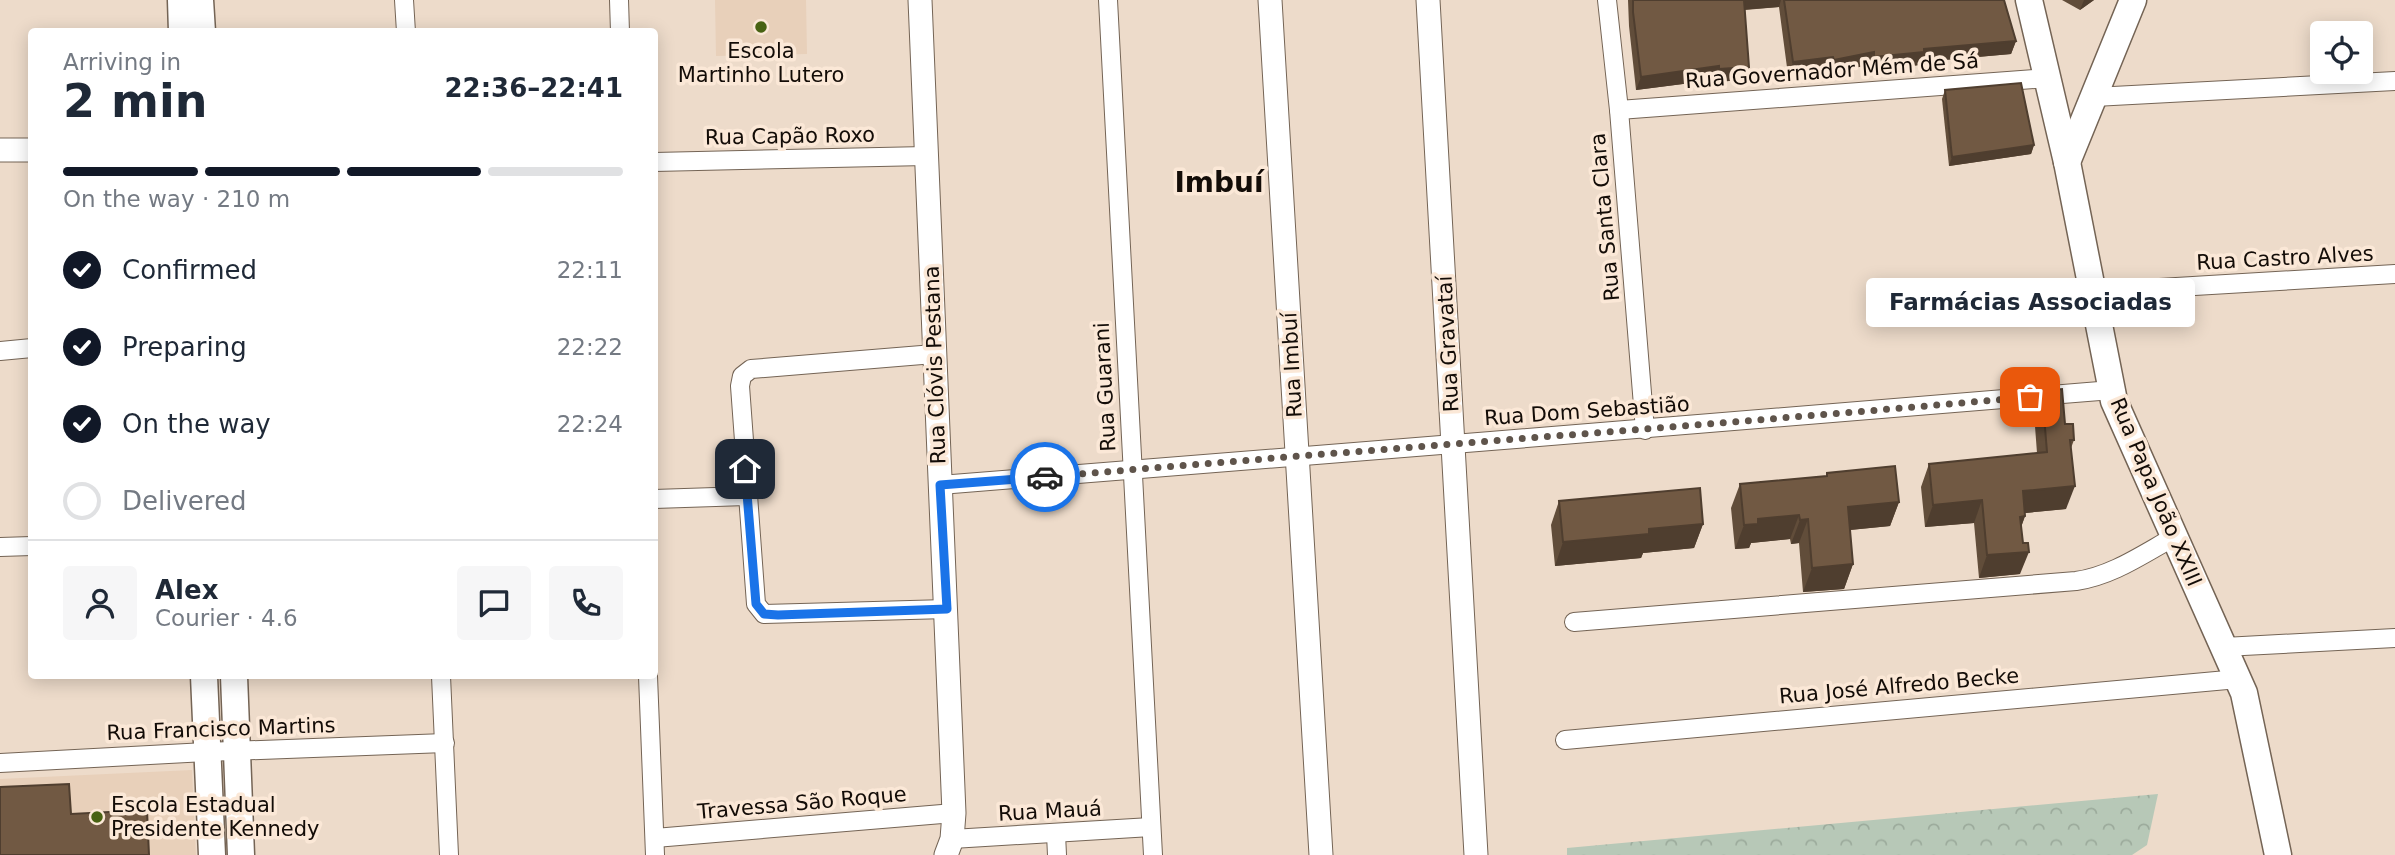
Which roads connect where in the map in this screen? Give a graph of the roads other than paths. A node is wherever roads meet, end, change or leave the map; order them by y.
1 (181, 0) edge
2 (200, 0) edge
3 (404, 0) edge
4 (619, 0) edge
5 (920, 0) edge
6 (1108, 0) edge
7 (1270, 0) edge
8 (1428, 0) edge
9 (1606, 0) edge
10 (2029, 0) edge
11 (2133, 0) edge
12 (182, 28) edge
13 (202, 28) edge
14 (406, 28) edge
15 (620, 28) edge
16 (2048, 78) junction
17 (2395, 81) edge
18 (2094, 97) junction
19 (1619, 110) junction
20 (0, 150) edge
21 (28, 150) edge
22 (926, 156) junction
23 (658, 162) edge
24 (2067, 162) junction
25 (2395, 274) edge
26 (2093, 292) junction
27 (28, 348) edge
28 (0, 351) edge
29 (934, 355) junction
30 (2112, 390) junction
31 (1645, 430) junction
32 (1453, 443) junction
33 (1297, 456) junction
34 (1132, 470) junction
35 (940, 485) junction
36 (747, 496) junction
37 (658, 499) edge
38 (2175, 537) junction
39 (28, 546) edge
40 (0, 547) edge
41 (947, 609) junction
42 (1574, 622) dead end
43 (2395, 638) edge
44 (2224, 648) junction
45 (204, 679) edge
46 (234, 679) edge
47 (441, 679) edge
48 (648, 679) edge
49 (2238, 679) junction
50 (1565, 740) dead end
51 (445, 743) junction
52 (237, 751) junction
53 (206, 752) junction
54 (0, 763) edge
55 (954, 813) junction
56 (1151, 827) junction
57 (1056, 834) junction
58 (655, 847) edge
59 (949, 847) edge
60 (212, 855) edge
61 (241, 855) edge
62 (449, 855) edge
63 (1057, 855) edge
64 (1153, 855) edge
65 (1321, 855) edge
66 (1476, 855) edge
67 (2278, 855) edge

1 - 12 main road
2 - 13 main road
3 - 14 street
4 - 15 street
5 - 22 street, Rua Clóvis Pestana
6 - 34 street, Rua Guarani
7 - 33 street, Rua Imbuí
8 - 32 street, Rua Gravataí
9 - 19 street, Rua Santa Clara
10 - 16 main road, Rua Papa João XXIII
11 - 18 main road
16 - 19 street, Rua Governador Mém de Sá
16 - 24 main road, Rua Papa João XXIII
17 - 18 street
18 - 24 main road
19 - 31 street, Rua Santa Clara
20 - 21 street
22 - 23 street, Rua Capão Roxo
22 - 29 street, Rua Clóvis Pestana
24 - 26 main road, Rua Papa João XXIII
25 - 26 street, Rua Castro Alves
26 - 30 main road, Rua Papa João XXIII
27 - 28 street
29 - 35 street, Rua Clóvis Pestana
29 - 36 street
30 - 31 street, Rua Dom Sebastião
30 - 38 main road, Rua Papa João XXIII
31 - 32 street, Rua Dom Sebastião
32 - 33 street, Rua Dom Sebastião
32 - 66 street, Rua Gravataí
33 - 34 street, Rua Dom Sebastião
33 - 65 street, Rua Imbuí
34 - 35 street, Rua Dom Sebastião
34 - 56 street, Rua Guarani
35 - 41 street, Rua Clóvis Pestana
36 - 37 street
36 - 41 street
38 - 42 street
38 - 44 main road, Rua Papa João XXIII
39 - 40 street
41 - 55 street, Rua Clóvis Pestana
43 - 44 street
44 - 49 main road, Rua Papa João XXIII
45 - 53 main road
46 - 52 main road
47 - 51 street
48 - 58 street
49 - 50 street, Rua José Alfredo Becke
49 - 67 main road, Rua Papa João XXIII
51 - 52 street, Rua Francisco Martins
51 - 62 street
52 - 53 street, Rua Francisco Martins
52 - 61 main road
53 - 54 street, Rua Francisco Martins
53 - 60 main road
55 - 58 street, Travessa São Roque
55 - 59 street, Rua Clóvis Pestana
56 - 57 street, Rua Mauá
56 - 64 street, Rua Guarani
57 - 59 street, Rua Mauá
57 - 63 street

